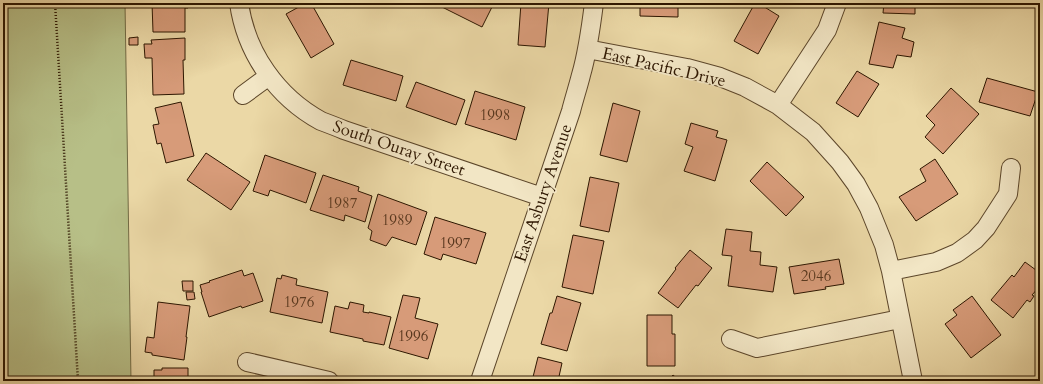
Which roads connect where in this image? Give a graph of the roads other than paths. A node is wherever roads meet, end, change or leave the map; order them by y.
1 (240, 3) edge
2 (594, 3) edge
3 (837, 3) edge
4 (587, 50) junction
5 (269, 76) junction
6 (243, 96) dead end
7 (778, 106) junction
8 (1011, 168) dead end
9 (542, 197) junction
10 (891, 271) junction
11 (900, 319) junction
12 (731, 339) dead end
13 (247, 362) dead end
14 (329, 381) edge
15 (480, 381) edge
16 (912, 381) edge

1 - 5 street, South Ouray Street
2 - 4 street, East Asbury Avenue
3 - 7 street
4 - 7 street, East Pacific Drive
4 - 9 street, East Asbury Avenue
5 - 6 street
5 - 9 street, South Ouray Street
7 - 10 street, East Pacific Drive
8 - 10 street
9 - 15 street, East Asbury Avenue
10 - 11 street, East Pacific Drive
11 - 12 street
11 - 16 street, East Pacific Drive
13 - 14 street

